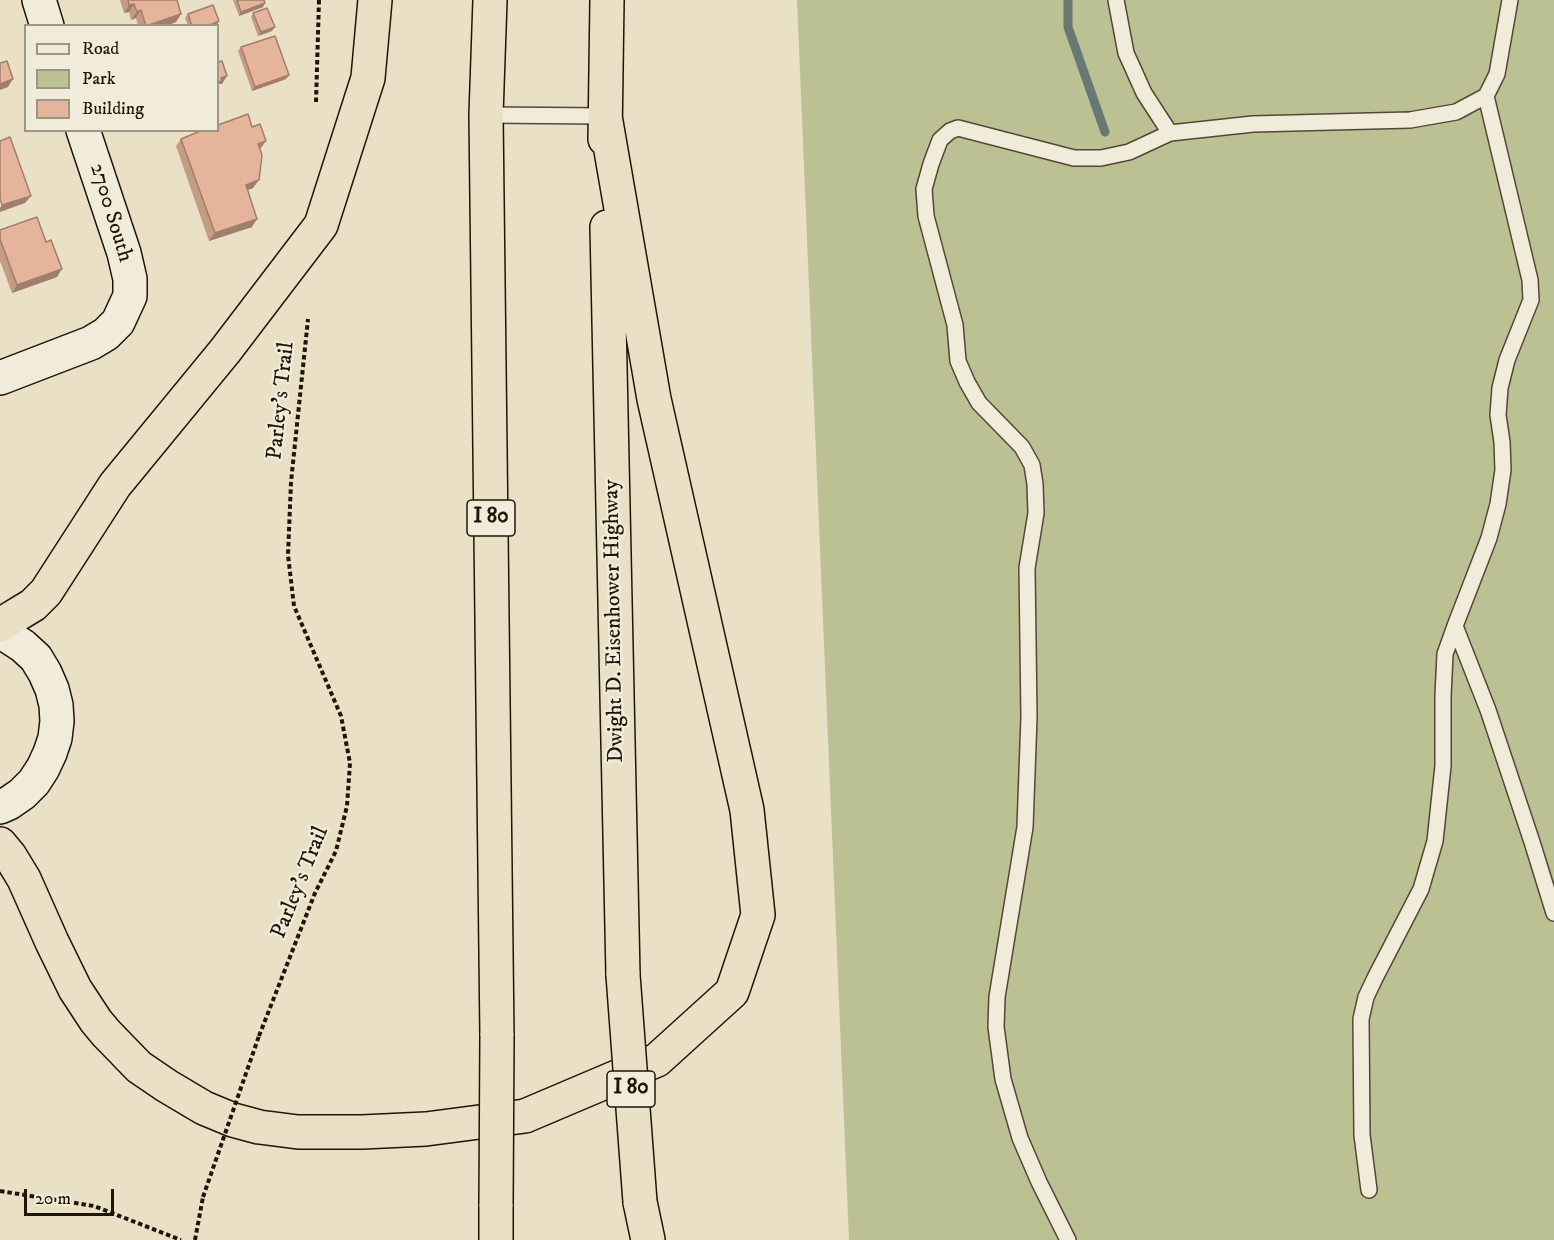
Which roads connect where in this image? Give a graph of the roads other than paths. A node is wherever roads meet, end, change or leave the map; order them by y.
1 (39, 0) edge
2 (375, 0) edge
3 (490, 0) edge
4 (607, 0) edge
5 (1116, 0) edge
6 (1510, 0) edge
7 (47, 24) edge
8 (1486, 96) junction
9 (486, 115) junction
10 (605, 116) junction
11 (84, 132) edge
12 (1170, 133) junction
13 (0, 378) edge
14 (0, 625) edge
15 (1455, 626) junction
16 (0, 631) edge
17 (0, 807) edge
18 (0, 844) edge
19 (1554, 913) edge
20 (1369, 1190) dead end
21 (496, 1240) edge
22 (648, 1240) edge
23 (1068, 1240) edge

1 - 7 street
2 - 14 highway
3 - 9 highway, I 80
4 - 10 highway, Dwight D. Eisenhower Highway / I 80
5 - 12 lane
6 - 8 lane
8 - 12 lane
8 - 15 lane
9 - 10 lane
9 - 21 highway, I 80, bridge
10 - 18 highway
10 - 22 highway, Dwight D. Eisenhower Highway / I 80, bridge
11 - 13 street, 2700 South
12 - 23 lane
15 - 19 lane
15 - 20 lane
16 - 17 street

